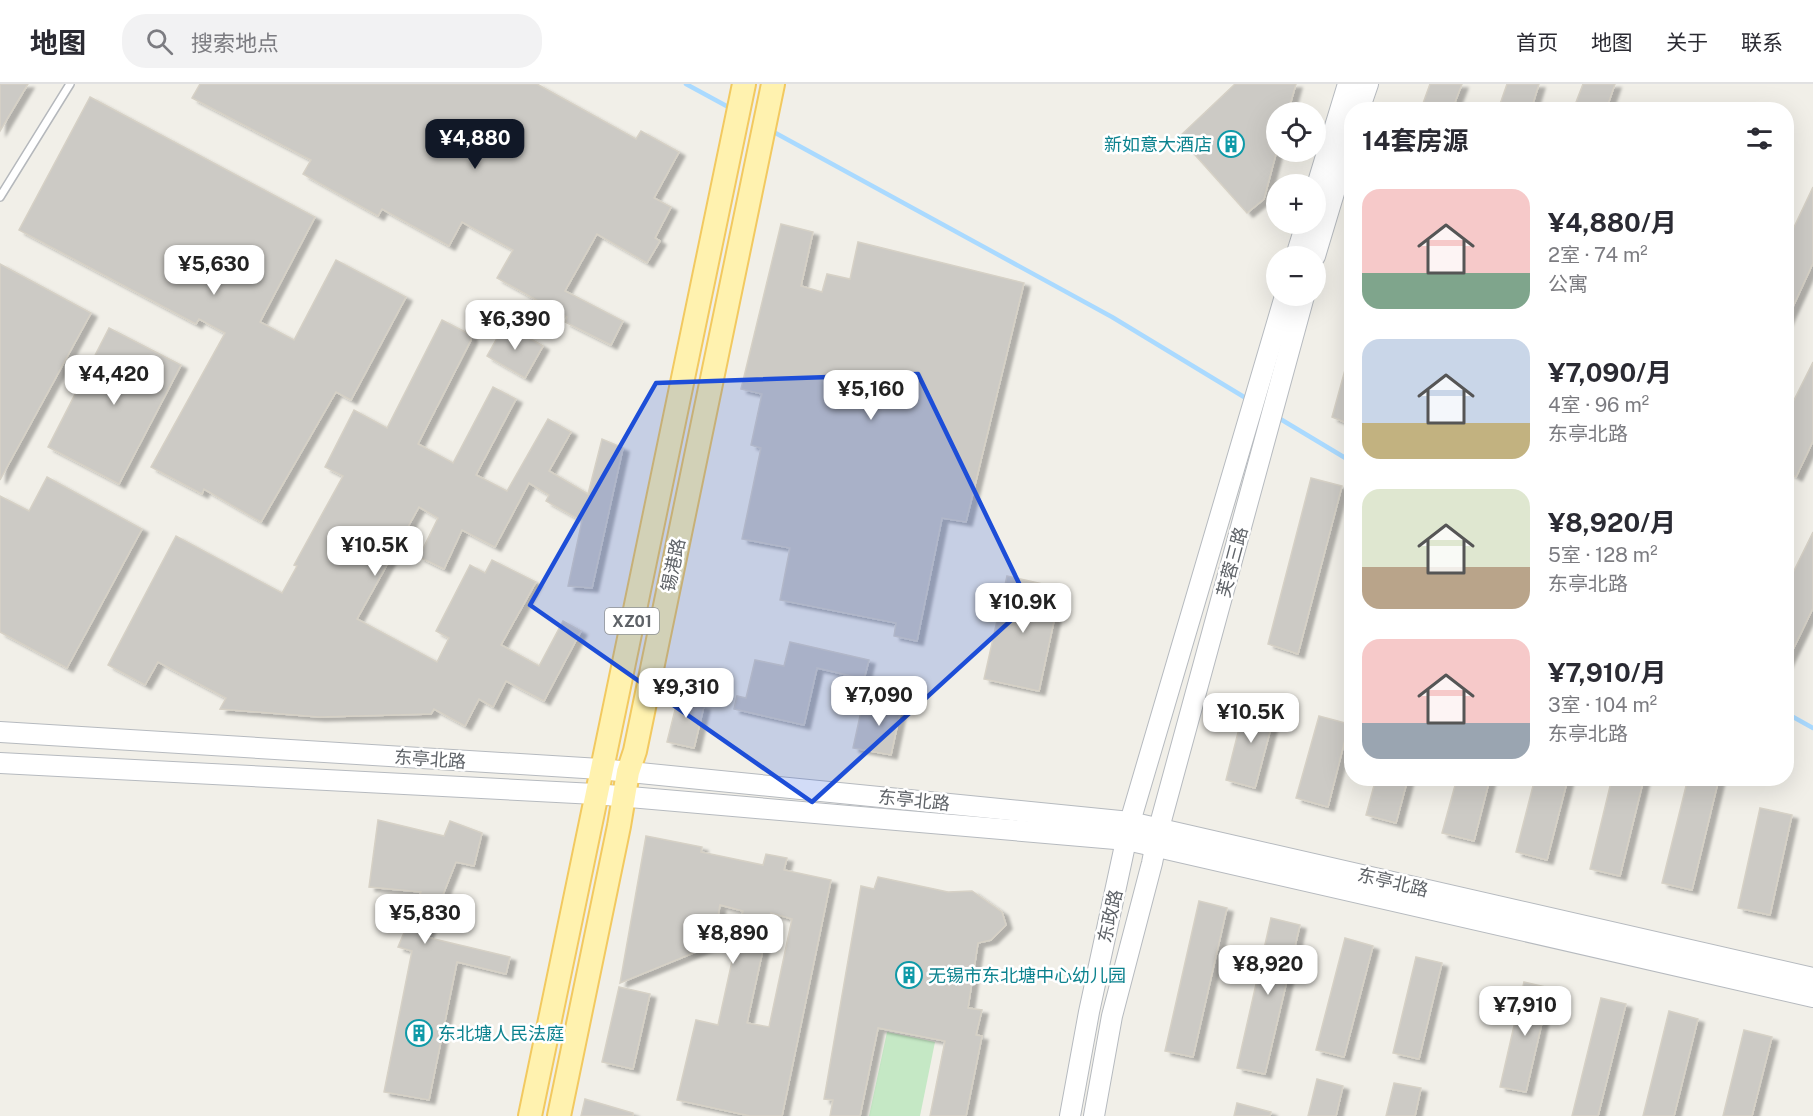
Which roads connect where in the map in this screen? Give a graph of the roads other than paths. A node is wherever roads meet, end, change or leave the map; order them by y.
1 (70, 84) edge
2 (773, 84) edge
3 (1348, 84) edge
4 (1368, 84) edge
5 (743, 88) edge
6 (1362, 102) edge
7 (1344, 160) edge
8 (1321, 174) edge
9 (0, 197) edge
10 (1318, 246) edge
11 (1284, 306) edge
12 (1300, 306) edge
13 (1274, 370) junction
14 (0, 732) edge
15 (0, 764) edge
16 (600, 769) junction
17 (628, 772) junction
18 (595, 794) junction
19 (624, 796) junction
20 (1129, 831) junction
21 (1157, 837) junction
22 (1813, 978) edge
23 (1813, 997) edge
24 (530, 1116) edge
25 (559, 1116) edge
26 (1070, 1116) edge
27 (1094, 1116) edge

1 - 9 lane
2 - 17 main road, 锡港路 / XZ01
3 - 8 main road
4 - 6 main road
5 - 16 main road, 锡港路 / XZ01
7 - 10 main road
11 - 13 main road, 芙蓉三路
12 - 13 main road, 芙蓉三路
13 - 20 main road, 芙蓉三路
13 - 21 main road, 芙蓉三路
14 - 16 main road, 东亭北路
15 - 18 main road, 东亭北路
16 - 17 main road, 东亭北路
16 - 18 main road, 锡港路 / XZ01
17 - 19 main road, 锡港路 / XZ01
17 - 20 main road, 东亭北路
18 - 19 main road, 东亭北路
18 - 24 main road, 锡港路 / XZ01
19 - 20 main road, 东亭北路
19 - 25 main road, 锡港路 / XZ01
20 - 21 main road, 东亭北路
20 - 26 main road, 东政路
21 - 22 main road, 东亭北路
21 - 23 main road, 东亭北路
21 - 27 main road, 东政路

